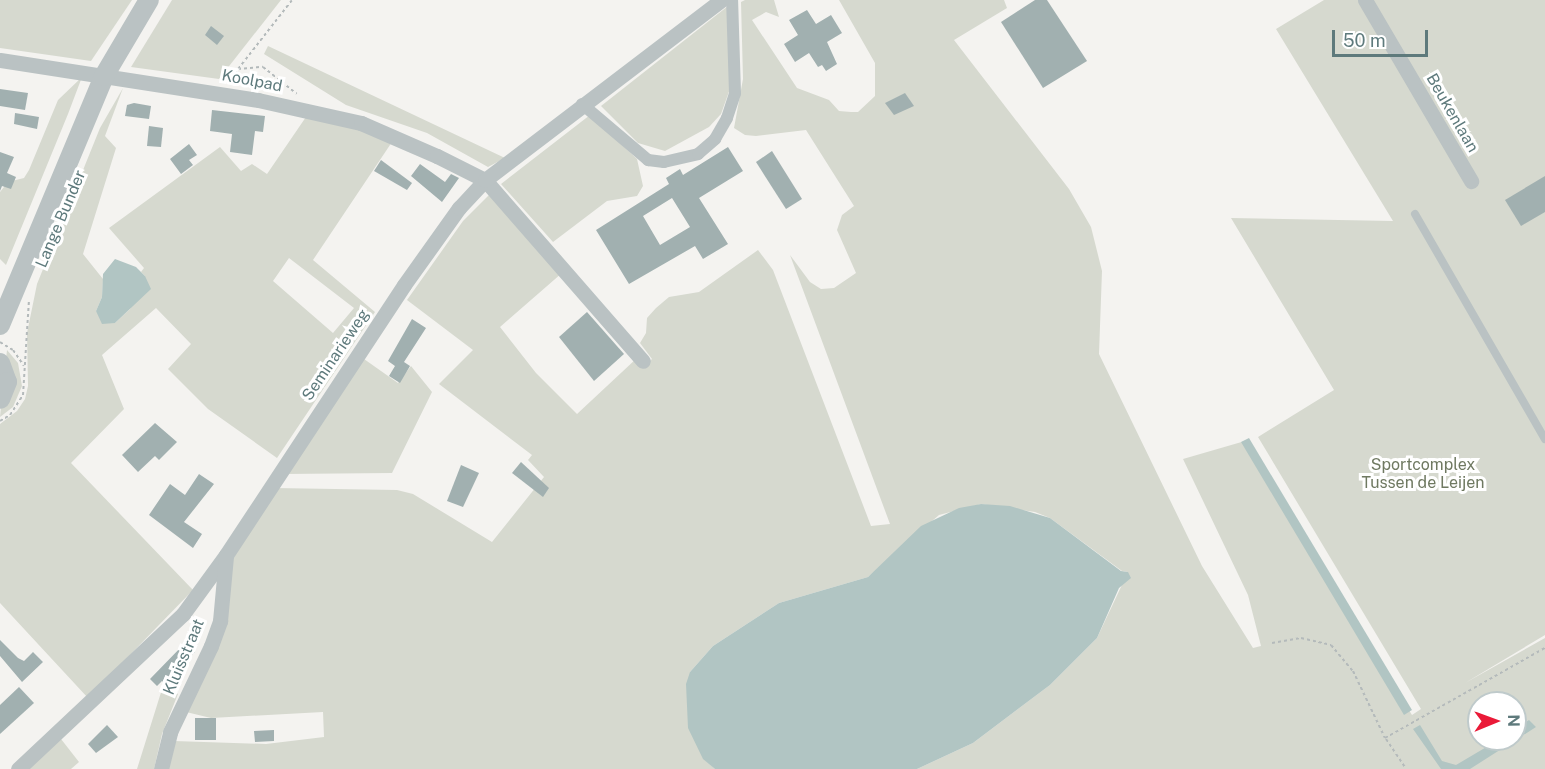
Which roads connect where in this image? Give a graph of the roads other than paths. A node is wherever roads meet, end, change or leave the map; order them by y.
1 (150, 0) edge
2 (721, 0) edge
3 (732, 0) edge
4 (1365, 0) edge
5 (0, 60) edge
6 (104, 76) junction
7 (582, 104) junction
8 (485, 180) junction
9 (1471, 181) dead end
10 (1415, 214) dead end
11 (0, 325) edge
12 (643, 361) dead end
13 (0, 363) edge
14 (0, 399) edge
15 (1545, 439) edge
16 (226, 555) junction
17 (18, 769) edge
18 (161, 769) edge

1 - 6 street, Lange Bunder
2 - 7 street, Seminarieweg
3 - 7 street
4 - 9 street, Beukenlaan
5 - 6 street, Koolpad
6 - 8 street, Koolpad
6 - 11 street, Lange Bunder
7 - 8 street, Seminarieweg
8 - 12 street
8 - 16 street, Seminarieweg
10 - 15 lane
13 - 14 street
16 - 17 street, Seminarieweg
16 - 18 street, Kluisstraat

